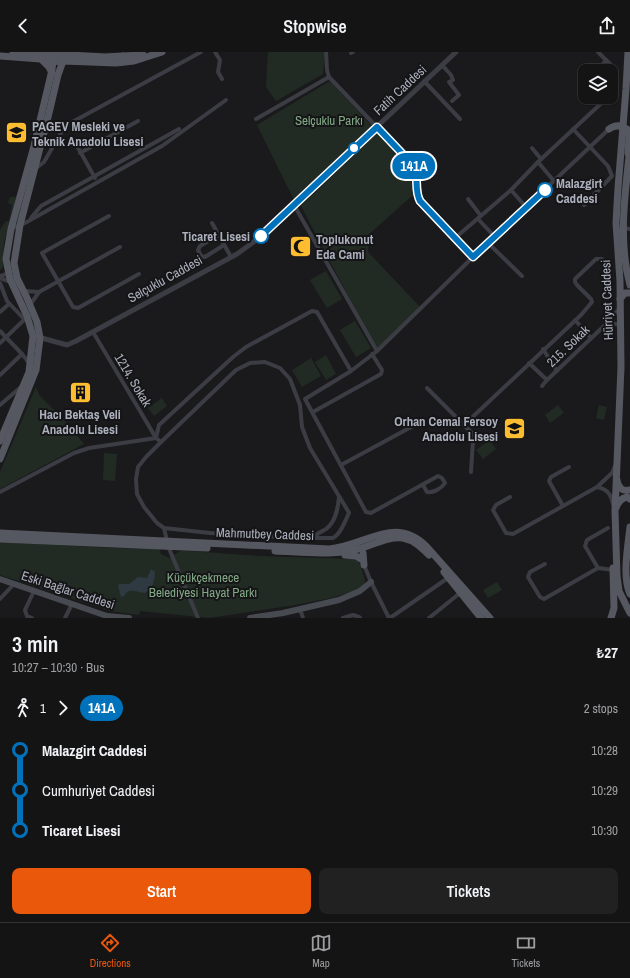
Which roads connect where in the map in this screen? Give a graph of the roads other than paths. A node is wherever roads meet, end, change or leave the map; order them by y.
1 (12, 52) edge
2 (49, 52) edge
3 (69, 52) edge
4 (157, 52) edge
5 (162, 52) edge
6 (201, 52) edge
7 (215, 52) edge
8 (326, 52) edge
9 (456, 52) edge
10 (598, 52) edge
11 (627, 52) edge
12 (0, 56) edge
13 (41, 60) junction
14 (53, 60) junction
15 (606, 60) junction
16 (63, 61) junction
17 (76, 61) junction
18 (603, 64) edge
19 (610, 64) edge
20 (442, 65) junction
21 (55, 74) junction
22 (329, 77) junction
23 (222, 79) dead end
24 (424, 81) junction
25 (226, 100) dead end
26 (452, 101) dead end
27 (600, 104) edge
28 (624, 110) junction
29 (256, 119) dead end
30 (460, 119) dead end
31 (138, 120) dead end
32 (624, 126) junction
33 (377, 127) junction
34 (179, 129) dead end
35 (573, 129) junction
36 (609, 129) junction
37 (622, 139) junction
38 (76, 144) dead end
39 (590, 147) junction
40 (532, 148) dead end
41 (630, 148) edge
42 (80, 153) junction
43 (629, 159) edge
44 (539, 161) junction
45 (35, 169) junction
46 (94, 176) junction
47 (554, 181) junction
48 (98, 182) junction
49 (511, 190) junction
50 (468, 199) dead end
51 (294, 205) junction
52 (584, 205) dead end
53 (526, 207) junction
54 (109, 216) dead end
55 (479, 217) junction
56 (212, 223) dead end
57 (22, 224) junction
58 (627, 228) edge
59 (11, 229) junction
60 (219, 236) junction
61 (495, 237) junction
62 (455, 238) junction
63 (488, 243) junction
64 (224, 245) junction
65 (120, 247) dead end
66 (627, 253) edge
67 (231, 257) junction
68 (473, 257) junction
69 (7, 264) junction
70 (607, 265) dead end
71 (12, 272) junction
72 (628, 272) edge
73 (139, 274) dead end
74 (0, 276) edge
75 (522, 276) dead end
76 (58, 281) junction
77 (11, 282) junction
78 (0, 283) edge
79 (630, 285) edge
80 (24, 291) junction
81 (39, 292) junction
82 (630, 293) edge
83 (620, 299) junction
84 (9, 304) junction
85 (30, 304) junction
86 (620, 308) junction
87 (0, 312) edge
88 (26, 318) junction
89 (575, 320) junction
90 (603, 327) junction
91 (621, 328) junction
92 (0, 331) edge
93 (93, 332) junction
94 (7, 337) junction
95 (37, 337) junction
96 (591, 338) junction
97 (0, 343) edge
98 (543, 349) junction
99 (377, 351) junction
100 (22, 354) junction
101 (372, 354) junction
102 (529, 362) junction
103 (30, 364) junction
104 (351, 371) junction
105 (557, 371) junction
106 (0, 375) edge
107 (547, 380) junction
108 (24, 384) junction
109 (542, 386) dead end
110 (427, 388) dead end
111 (0, 405) edge
112 (313, 412) junction
113 (464, 425) junction
114 (413, 426) dead end
115 (156, 438) junction
116 (0, 441) edge
117 (161, 442) junction
118 (0, 459) edge
119 (617, 463) junction
120 (341, 465) junction
121 (569, 467) dead end
122 (471, 472) dead end
123 (616, 478) junction
124 (423, 485) junction
125 (597, 487) junction
126 (630, 490) edge
127 (0, 492) edge
128 (340, 497) junction
129 (510, 497) dead end
130 (630, 499) edge
131 (563, 506) junction
132 (615, 511) junction
133 (630, 527) edge
134 (164, 528) junction
135 (608, 528) dead end
136 (0, 533) edge
137 (312, 538) junction
138 (617, 538) junction
139 (0, 539) edge
140 (168, 543) junction
141 (372, 545) junction
142 (360, 547) junction
143 (336, 553) junction
144 (363, 562) junction
145 (545, 564) dead end
146 (598, 568) junction
147 (613, 570) junction
148 (448, 578) junction
149 (0, 579) edge
150 (371, 582) junction
151 (14, 584) junction
152 (34, 591) junction
153 (460, 593) junction
154 (630, 594) edge
155 (0, 599) edge
156 (72, 604) junction
157 (300, 609) junction
158 (630, 613) edge
159 (107, 617) edge
160 (431, 617) edge
161 (32, 618) edge
162 (65, 618) edge
163 (130, 618) edge
164 (198, 618) edge
165 (250, 618) edge
166 (303, 618) edge
167 (343, 618) edge
168 (360, 618) edge
169 (389, 618) edge
170 (481, 618) edge
171 (490, 618) edge
172 (611, 618) edge

1 - 4 main road, bridge
2 - 14 main road
3 - 16 main road
5 - 17 main road
6 - 45 street
7 - 23 street
8 - 22 street
9 - 20 street, Fatih Caddesi
10 - 15 street
11 - 28 main road, Hürriyet Caddesi
12 - 13 main road
13 - 14 main road
13 - 21 main road
14 - 16 main road
14 - 21 main road
15 - 18 street
15 - 19 street
16 - 17 main road
16 - 21 main road
17 - 21 main road
20 - 24 street, Fatih Caddesi
20 - 26 street
21 - 45 main road
21 - 59 main road
22 - 29 street
22 - 33 street
24 - 30 street
24 - 33 street, Fatih Caddesi
25 - 48 street
27 - 35 street
28 - 32 main road, Hürriyet Caddesi
28 - 36 main road
31 - 42 street
32 - 36 main road
32 - 37 main road, Hürriyet Caddesi
32 - 43 main road
33 - 51 street, Selçuklu Caddesi
33 - 62 street
34 - 46 street
35 - 39 street
35 - 44 street
36 - 37 main road
36 - 39 street
37 - 83 main road, Hürriyet Caddesi
38 - 42 street
39 - 47 street
39 - 52 street
40 - 44 street
41 - 43 main road
42 - 46 street
43 - 58 main road, Hürriyet Caddesi
44 - 47 street
44 - 49 street
45 - 57 main road
46 - 48 street
46 - 57 street
47 - 53 street
48 - 57 street
49 - 53 street
49 - 55 street
50 - 55 street
51 - 67 street, Selçuklu Caddesi
51 - 99 street
53 - 61 street
54 - 76 street
55 - 61 street
55 - 62 street
56 - 60 street
57 - 59 street
57 - 71 main road
58 - 66 main road, Hürriyet Caddesi
59 - 69 main road
60 - 64 street
60 - 64 street
61 - 63 street
62 - 68 street
63 - 68 street
63 - 75 street
64 - 67 street
65 - 76 street
66 - 72 main road, Hürriyet Caddesi
67 - 93 street, Selçuklu Caddesi
68 - 99 street
69 - 71 main road
69 - 74 street
70 - 89 street
71 - 74 street
71 - 77 main road
71 - 80 main road
72 - 79 main road, Hürriyet Caddesi
73 - 76 street
74 - 77 street
76 - 81 street
77 - 88 main road
78 - 84 street
80 - 81 street
80 - 85 main road
81 - 85 street
82 - 83 main road
83 - 86 main road, Hürriyet Caddesi
84 - 87 street
84 - 88 street
85 - 95 main road
86 - 90 street, 215. Sokak
86 - 91 main road, Hürriyet Caddesi
88 - 94 street
88 - 95 main road
89 - 96 street
89 - 98 street
90 - 91 street
90 - 96 street, 215. Sokak
91 - 119 main road, Hürriyet Caddesi
92 - 94 street
93 - 95 street, Selçuklu Caddesi
93 - 115 street, 1214. Sokak
94 - 97 street
94 - 100 street
95 - 103 main road
95 - 118 main road
96 - 105 street, 215. Sokak
98 - 102 street
98 - 105 street
99 - 101 street
100 - 103 street
100 - 106 street
101 - 104 street
101 - 112 street
102 - 107 street, 215. Sokak
102 - 113 street
103 - 108 main road
104 - 112 street
104 - 115 street
105 - 107 street, 215. Sokak
107 - 109 street
108 - 111 street
108 - 116 main road
110 - 113 street
112 - 120 street
113 - 122 street
114 - 120 street
115 - 117 street
115 - 127 street
117 - 128 street
117 - 134 street
119 - 123 main road, Hürriyet Caddesi
119 - 125 street
120 - 124 street
121 - 131 street
123 - 126 main road
123 - 132 main road, Hürriyet Caddesi
124 - 124 street
125 - 131 street
125 - 132 street
128 - 137 street
128 - 137 street
129 - 131 street
130 - 132 main road
132 - 138 main road, Hürriyet Caddesi
133 - 154 main road
134 - 137 street
134 - 140 street
135 - 146 street
136 - 140 main road, Mahmutbey Caddesi
138 - 147 main road
138 - 158 main road
139 - 140 main road, Mahmutbey Caddesi
140 - 142 main road, Mahmutbey Caddesi
140 - 143 main road, Mahmutbey Caddesi
140 - 164 street
141 - 142 main road, Mahmutbey Caddesi
141 - 144 main road
141 - 148 main road, Mahmutbey Caddesi
142 - 143 main road, Mahmutbey Caddesi
142 - 144 main road
142 - 171 main road, Mahmutbey Caddesi
143 - 144 main road
144 - 150 street
145 - 146 street
146 - 147 street
147 - 172 main road
148 - 153 main road, Mahmutbey Caddesi
148 - 169 street
149 - 151 main road, Eski Bağlar Caddesi
150 - 157 main road
150 - 169 street
151 - 152 main road, Eski Bağlar Caddesi
151 - 155 street
152 - 156 main road, Eski Bağlar Caddesi
152 - 161 street
153 - 160 street
153 - 170 main road, Mahmutbey Caddesi
156 - 159 main road, Eski Bağlar Caddesi
156 - 162 street
157 - 165 main road
157 - 166 street
159 - 163 main road, Eski Bağlar Caddesi
167 - 168 street

